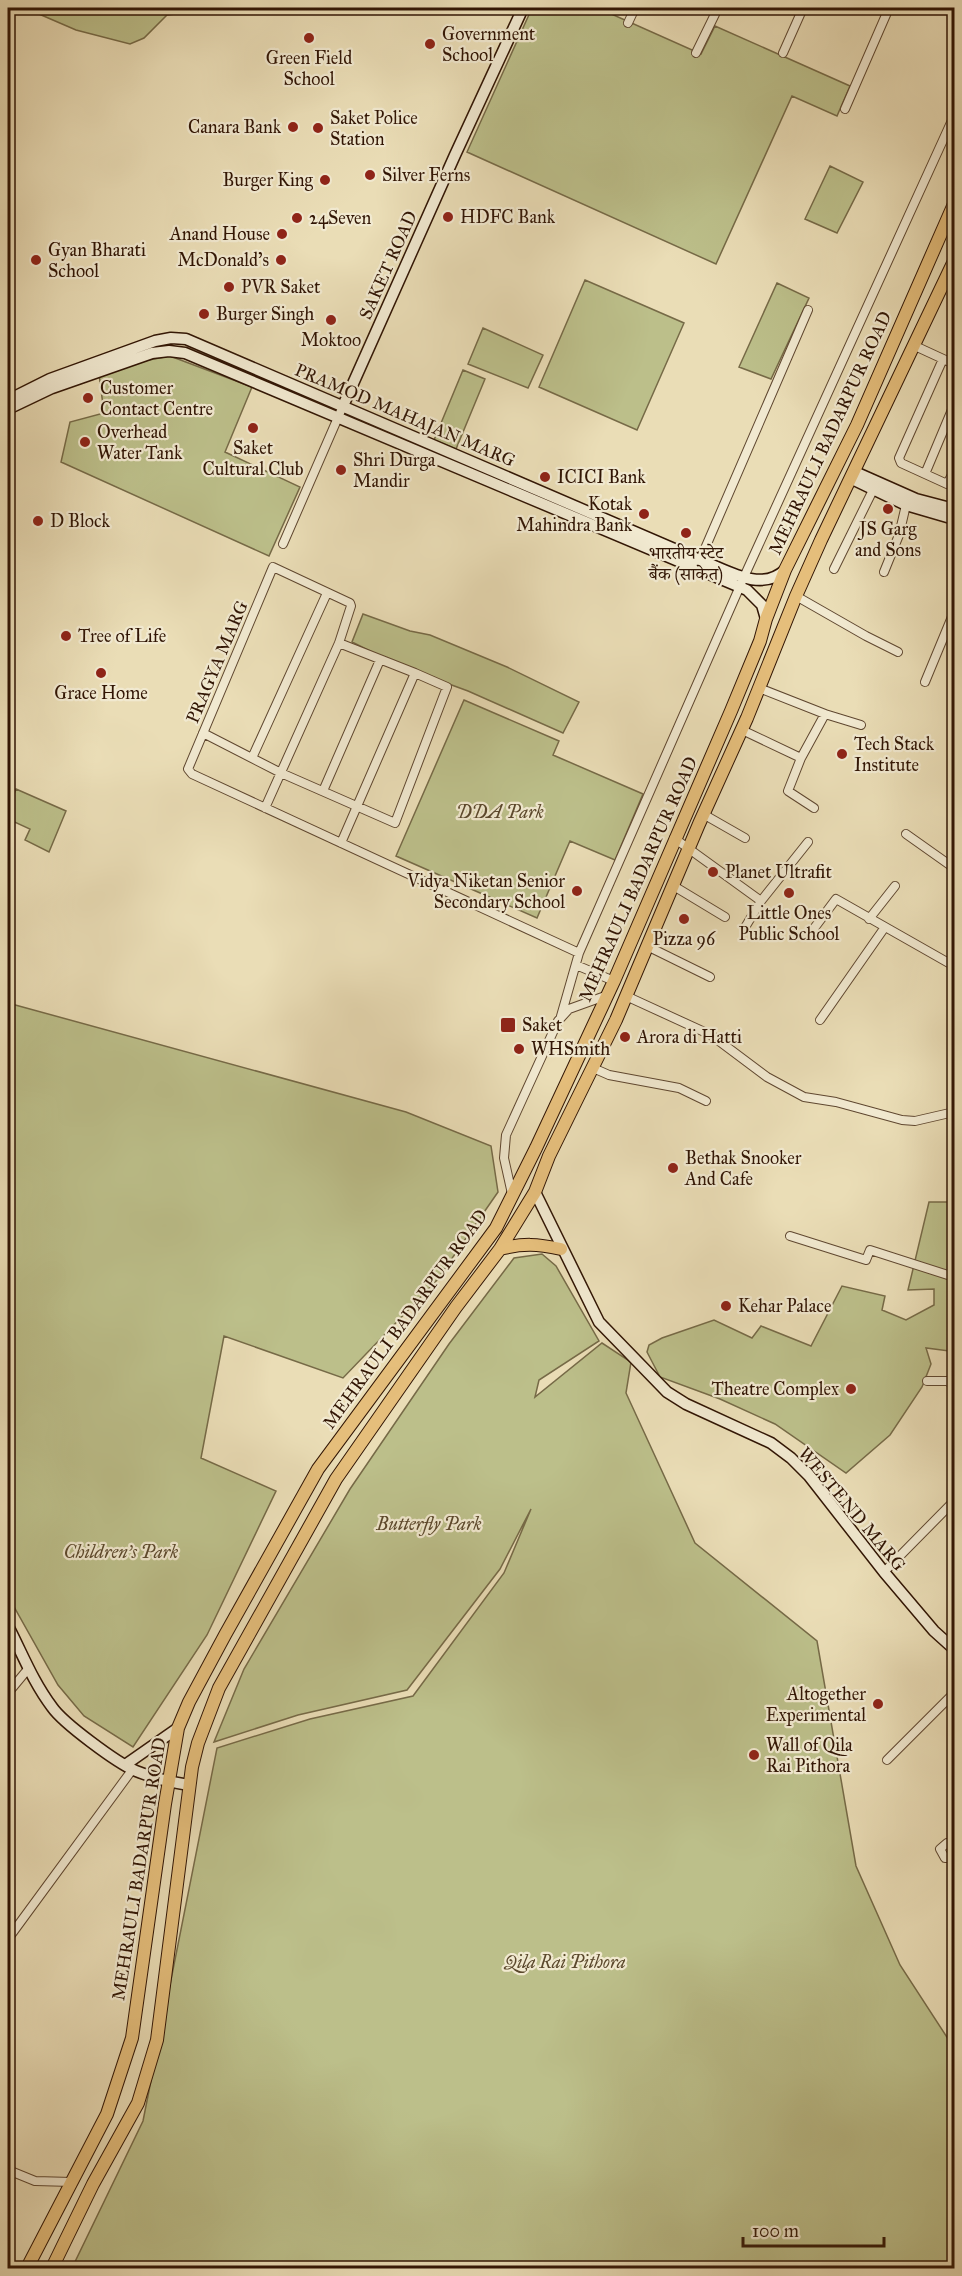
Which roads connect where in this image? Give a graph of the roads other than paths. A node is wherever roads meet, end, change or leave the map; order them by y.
1 (523, 8) edge
2 (635, 8) edge
3 (717, 8) edge
4 (803, 8) edge
5 (889, 8) edge
6 (628, 23) dead end
7 (696, 53) dead end
8 (783, 53) dead end
9 (844, 109) dead end
10 (954, 116) edge
11 (954, 204) edge
12 (954, 261) edge
13 (808, 310) dead end
14 (915, 346) junction
15 (943, 359) junction
16 (954, 364) edge
17 (8, 400) edge
18 (954, 405) edge
19 (8, 409) edge
20 (341, 411) junction
21 (954, 471) edge
22 (925, 474) junction
23 (854, 476) junction
24 (873, 490) junction
25 (906, 505) junction
26 (954, 509) edge
27 (954, 519) edge
28 (629, 536) junction
29 (283, 544) dead end
30 (700, 560) junction
31 (834, 569) dead end
32 (785, 570) junction
33 (884, 572) dead end
34 (742, 582) junction
35 (327, 592) junction
36 (796, 596) junction
37 (954, 612) edge
38 (766, 619) junction
39 (339, 643) junction
40 (898, 652) dead end
41 (380, 660) junction
42 (415, 673) junction
43 (925, 682) dead end
44 (759, 688) junction
45 (825, 714) junction
46 (861, 725) dead end
47 (742, 730) junction
48 (203, 733) junction
49 (252, 758) junction
50 (801, 758) junction
51 (281, 773) junction
52 (324, 791) junction
53 (358, 807) junction
54 (265, 808) junction
55 (814, 808) dead end
56 (703, 814) junction
57 (906, 834) dead end
58 (674, 838) junction
59 (745, 838) dead end
60 (808, 842) dead end
61 (341, 843) junction
62 (689, 847) junction
63 (954, 868) edge
64 (672, 885) junction
65 (895, 886) dead end
66 (761, 901) junction
67 (725, 917) dead end
68 (869, 919) junction
69 (885, 927) junction
70 (744, 929) dead end
71 (812, 931) dead end
72 (647, 946) junction
73 (579, 953) junction
74 (576, 964) junction
75 (954, 966) edge
76 (710, 977) dead end
77 (614, 981) junction
78 (608, 995) junction
79 (626, 996) junction
80 (561, 1016) junction
81 (820, 1020) dead end
82 (593, 1068) junction
83 (706, 1101) dead end
84 (954, 1112) edge
85 (535, 1192) junction
86 (512, 1195) junction
87 (790, 1236) dead end
88 (500, 1249) junction
89 (561, 1249) junction
90 (954, 1277) edge
91 (927, 1381) dead end
92 (954, 1385) edge
93 (954, 1501) edge
94 (884, 1572) junction
95 (8, 1626) edge
96 (954, 1649) edge
97 (28, 1669) junction
98 (8, 1693) edge
99 (954, 1693) edge
100 (178, 1728) junction
101 (887, 1760) dead end
102 (129, 1767) junction
103 (170, 1781) junction
104 (189, 1785) junction
105 (952, 1842) edge
106 (954, 1854) edge
107 (8, 1939) edge
108 (8, 2170) edge
109 (72, 2182) junction
110 (27, 2268) edge
111 (52, 2268) edge

1 - 20 street, SAKET ROAD
2 - 6 street
3 - 7 street
4 - 8 street
5 - 9 street
10 - 34 street
11 - 32 main road, MEHRAULI BADARPUR ROAD
12 - 14 main road, MEHRAULI BADARPUR ROAD
13 - 30 street
14 - 15 street
14 - 23 main road, MEHRAULI BADARPUR ROAD
15 - 16 street
15 - 22 street
17 - 20 street, PRAMOD MAHAJAN MARG
18 - 22 street
19 - 20 street, PRAMOD MAHAJAN MARG
20 - 28 street, PRAMOD MAHAJAN MARG
20 - 29 street
21 - 22 street
23 - 24 street
23 - 26 street
23 - 36 main road, MEHRAULI BADARPUR ROAD
24 - 25 street
24 - 31 street
25 - 27 street
25 - 33 street
28 - 30 street, PRAMOD MAHAJAN MARG
28 - 34 street, PRAMOD MAHAJAN MARG
30 - 34 street, PRAMOD MAHAJAN MARG
32 - 34 street, PRAMOD MAHAJAN MARG
32 - 38 main road, MEHRAULI BADARPUR ROAD
34 - 38 street, PRAMOD MAHAJAN MARG
34 - 73 street
35 - 39 street
35 - 48 street, PRAGYA MARG
35 - 49 street
36 - 40 street
36 - 44 main road, MEHRAULI BADARPUR ROAD
37 - 43 street
38 - 58 main road, MEHRAULI BADARPUR ROAD
39 - 41 street
39 - 51 street
41 - 42 street
41 - 52 street
42 - 53 street
42 - 53 street
44 - 45 street
44 - 47 main road, MEHRAULI BADARPUR ROAD
45 - 46 street
45 - 50 street
47 - 50 street
47 - 56 main road, MEHRAULI BADARPUR ROAD
48 - 49 street
48 - 54 street, PRAGYA MARG
49 - 51 street
50 - 55 street
51 - 52 street
51 - 54 street
52 - 53 street
53 - 61 street
54 - 61 street
56 - 59 street
56 - 62 main road, MEHRAULI BADARPUR ROAD
57 - 63 street
58 - 62 street
58 - 77 main road, MEHRAULI BADARPUR ROAD
60 - 66 street
61 - 73 street
62 - 64 main road, MEHRAULI BADARPUR ROAD
62 - 66 street
64 - 67 street
64 - 72 main road, MEHRAULI BADARPUR ROAD
65 - 68 street
66 - 70 street
68 - 69 street
68 - 71 street
69 - 75 street
69 - 81 street
72 - 76 street
72 - 79 main road, MEHRAULI BADARPUR ROAD
73 - 74 street
74 - 77 street
74 - 80 street
77 - 78 main road, MEHRAULI BADARPUR ROAD
78 - 80 street
78 - 86 main road, MEHRAULI BADARPUR ROAD
79 - 82 main road, MEHRAULI BADARPUR ROAD
79 - 84 street
80 - 86 street
82 - 83 street
82 - 85 main road, MEHRAULI BADARPUR ROAD
85 - 88 main road, MEHRAULI BADARPUR ROAD
85 - 89 street, WESTEND MARG
86 - 100 main road, MEHRAULI BADARPUR ROAD
87 - 90 street
88 - 89 main road
88 - 104 main road, MEHRAULI BADARPUR ROAD
89 - 94 street, WESTEND MARG
91 - 92 street
93 - 94 street
94 - 96 street, WESTEND MARG
95 - 97 street
97 - 98 street
97 - 102 street
99 - 101 street
100 - 102 street
100 - 103 main road, MEHRAULI BADARPUR ROAD
102 - 103 street
102 - 107 street
103 - 104 street
103 - 109 main road, MEHRAULI BADARPUR ROAD
104 - 111 main road, MEHRAULI BADARPUR ROAD
105 - 106 street
108 - 109 street
109 - 110 main road, MEHRAULI BADARPUR ROAD

